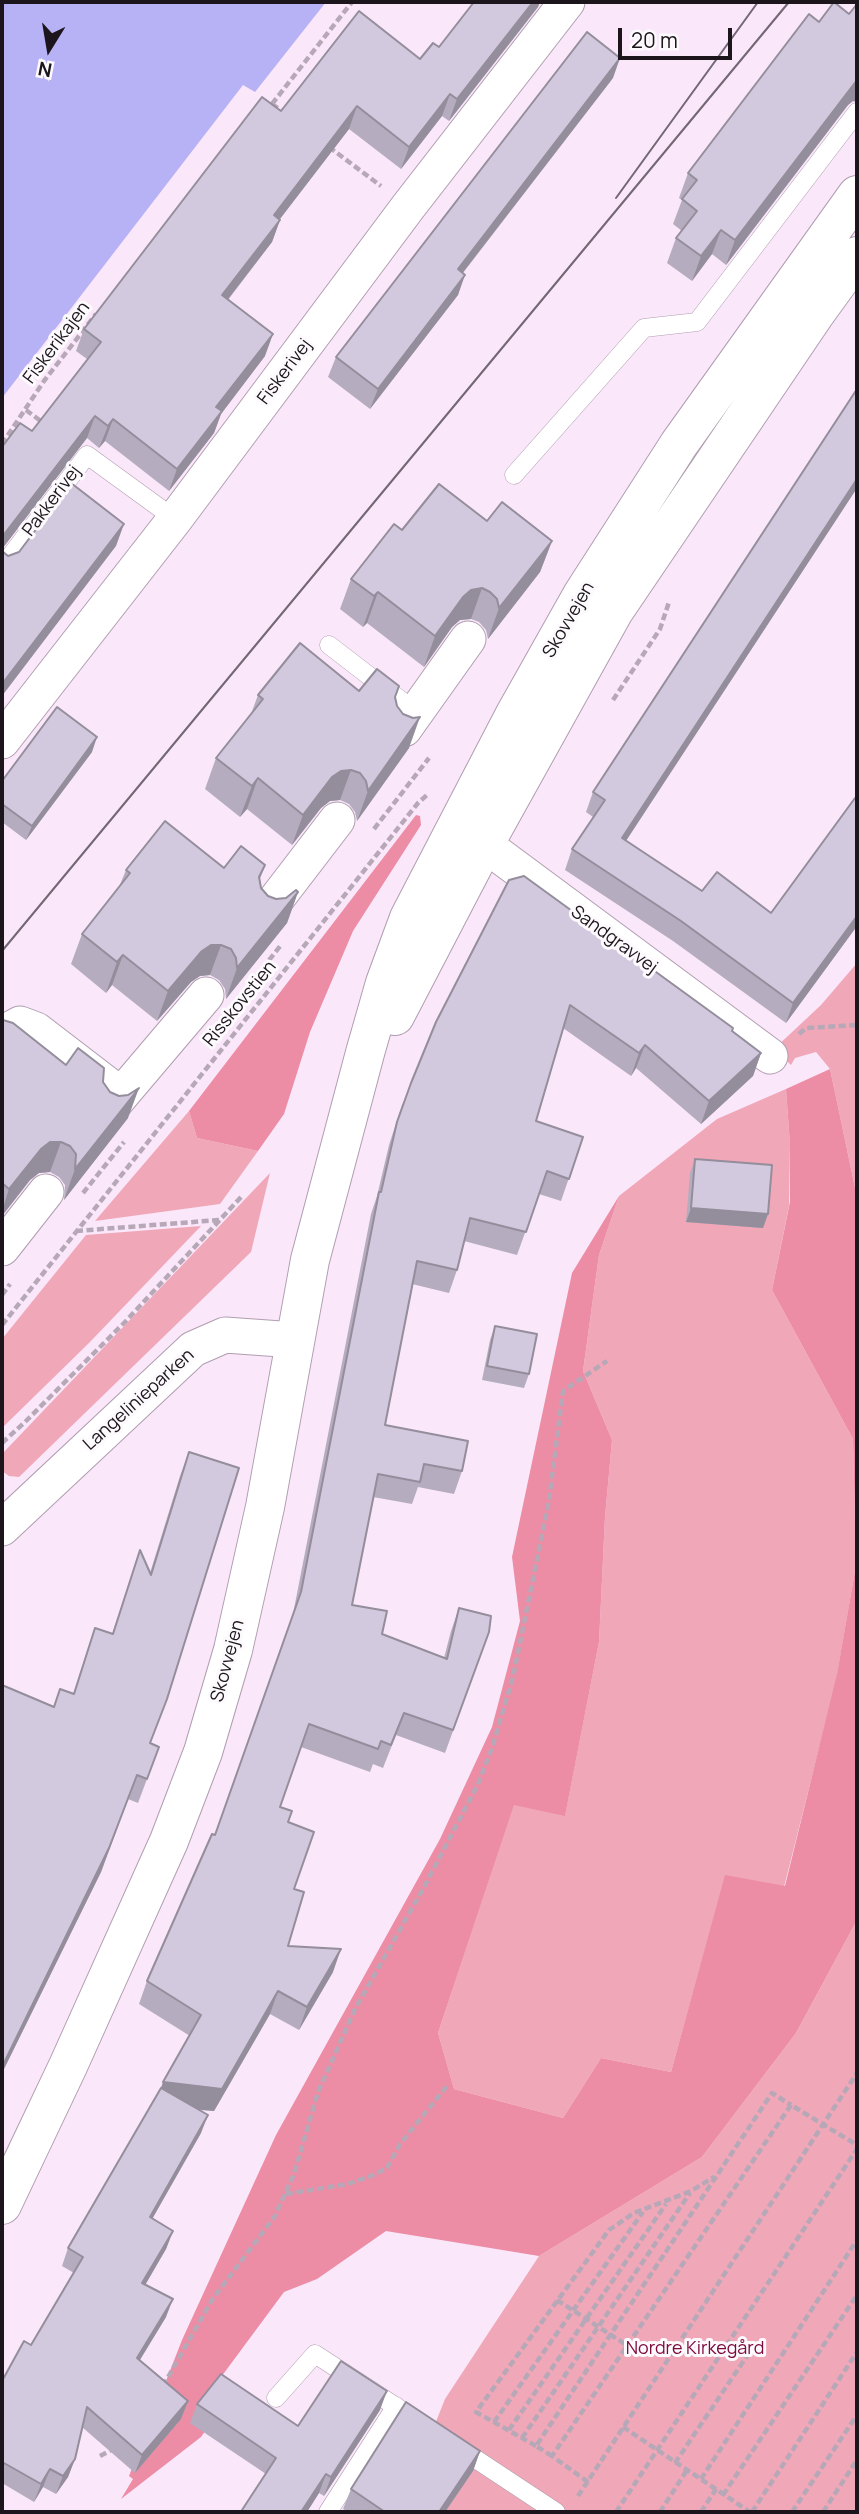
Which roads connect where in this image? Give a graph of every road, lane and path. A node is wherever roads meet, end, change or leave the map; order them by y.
1 (352, 2) edge
2 (567, 2) edge
3 (272, 104) junction
4 (264, 106) edge
5 (857, 112) edge
6 (293, 120) edge
7 (325, 144) edge
8 (857, 195) edge
9 (408, 207) junction
10 (857, 256) edge
11 (103, 305) edge
12 (26, 410) junction
13 (2, 444) edge
14 (86, 455) junction
15 (514, 475) dead end
16 (175, 519) junction
17 (2, 567) edge
18 (667, 614) dead end
19 (660, 629) dead end
20 (468, 639) dead end
21 (329, 645) dead end
22 (410, 720) joint
23 (2, 741) edge
24 (437, 786) dead end
25 (337, 820) dead end
26 (471, 834) junction
27 (268, 910) edge
28 (206, 995) dead end
29 (857, 1026) edge
30 (2, 1034) edge
31 (771, 1056) joint
32 (46, 1192) dead end
33 (243, 1195) dead end
34 (220, 1220) junction
35 (76, 1231) junction
36 (2, 1248) edge
37 (2, 1325) edge
38 (295, 1340) junction
39 (607, 1360) dead end
40 (2, 1443) edge
41 (4, 1522) edge
42 (857, 2073) edge
43 (447, 2086) dead end
44 (792, 2105) junction
45 (824, 2123) junction
46 (857, 2147) edge
47 (717, 2175) junction
48 (691, 2192) junction
49 (285, 2194) junction
50 (668, 2201) junction
51 (2, 2205) edge
52 (643, 2212) junction
53 (857, 2240) edge
54 (857, 2295) edge
55 (557, 2300) junction
56 (573, 2310) junction
57 (586, 2319) junction
58 (598, 2327) junction
59 (611, 2334) junction
60 (755, 2344) dead end
61 (628, 2346) junction
62 (857, 2352) edge
63 (161, 2389) edge
64 (276, 2398) dead end
65 (396, 2406) junction
66 (857, 2415) edge
67 (494, 2422) junction
68 (623, 2427) junction
69 (509, 2430) junction
70 (522, 2438) junction
71 (120, 2442) edge
72 (536, 2446) junction
73 (657, 2450) junction
74 (100, 2456) dead end
75 (552, 2456) junction
76 (857, 2460) edge
77 (675, 2463) junction
78 (687, 2470) junction
79 (701, 2479) junction
80 (587, 2482) junction
81 (716, 2489) junction
82 (723, 2495) junction
83 (575, 2502) dead end
84 (328, 2512) edge
85 (556, 2512) edge
86 (616, 2512) edge
87 (660, 2512) edge
88 (701, 2512) edge
89 (748, 2512) edge
90 (793, 2512) edge
91 (823, 2512) edge

1 - 3 path
2 - 9 street, Fiskerivej
3 - 4 path
3 - 6 path
5 - 15 lane
7 - 9 path
8 - 26 street, Skovvejen
9 - 16 street, Fiskerivej
10 - 26 street, Skovvejen
11 - 12 path, Fiskerikajen
12 - 13 path, Fiskerikajen
12 - 14 path
14 - 16 lane, Pakkerivej
14 - 17 lane, Pakkerivej
16 - 23 street, Fiskerivej
18 - 19 path
20 - 22 street
21 - 22 lane
24 - 35 path, Risskovstien
25 - 27 street
26 - 31 street, Sandgravvej
26 - 38 street, Skovvejen
28 - 30 street
29 - 31 path
32 - 36 street
33 - 34 path
34 - 35 path
34 - 40 path
35 - 37 path, Risskovstien
38 - 41 street, Langelinieparken
38 - 51 street, Skovvejen
39 - 49 path
42 - 45 path
43 - 49 path
44 - 45 path
44 - 47 path
44 - 61 path
45 - 46 path
45 - 68 path
46 - 73 path
47 - 48 path
47 - 59 path
48 - 50 path
48 - 58 path
49 - 63 path
50 - 52 path
50 - 57 path
52 - 55 path
52 - 56 path
53 - 79 path
54 - 82 path
55 - 56 path
55 - 67 path
56 - 57 path
56 - 67 path
57 - 58 path
57 - 69 path
58 - 59 path
58 - 70 path
59 - 61 path
59 - 72 path
60 - 77 path
61 - 75 path
62 - 89 path
64 - 65 lane
65 - 84 lane
65 - 85 lane
66 - 90 path
67 - 69 path
68 - 73 path
68 - 80 path
69 - 70 path
70 - 72 path
71 - 74 path
72 - 75 path
73 - 77 path
73 - 86 path
75 - 80 path
76 - 91 path
77 - 78 path
78 - 79 path
78 - 87 path
79 - 81 path
80 - 83 path
81 - 82 path
81 - 88 path
82 - 89 path

